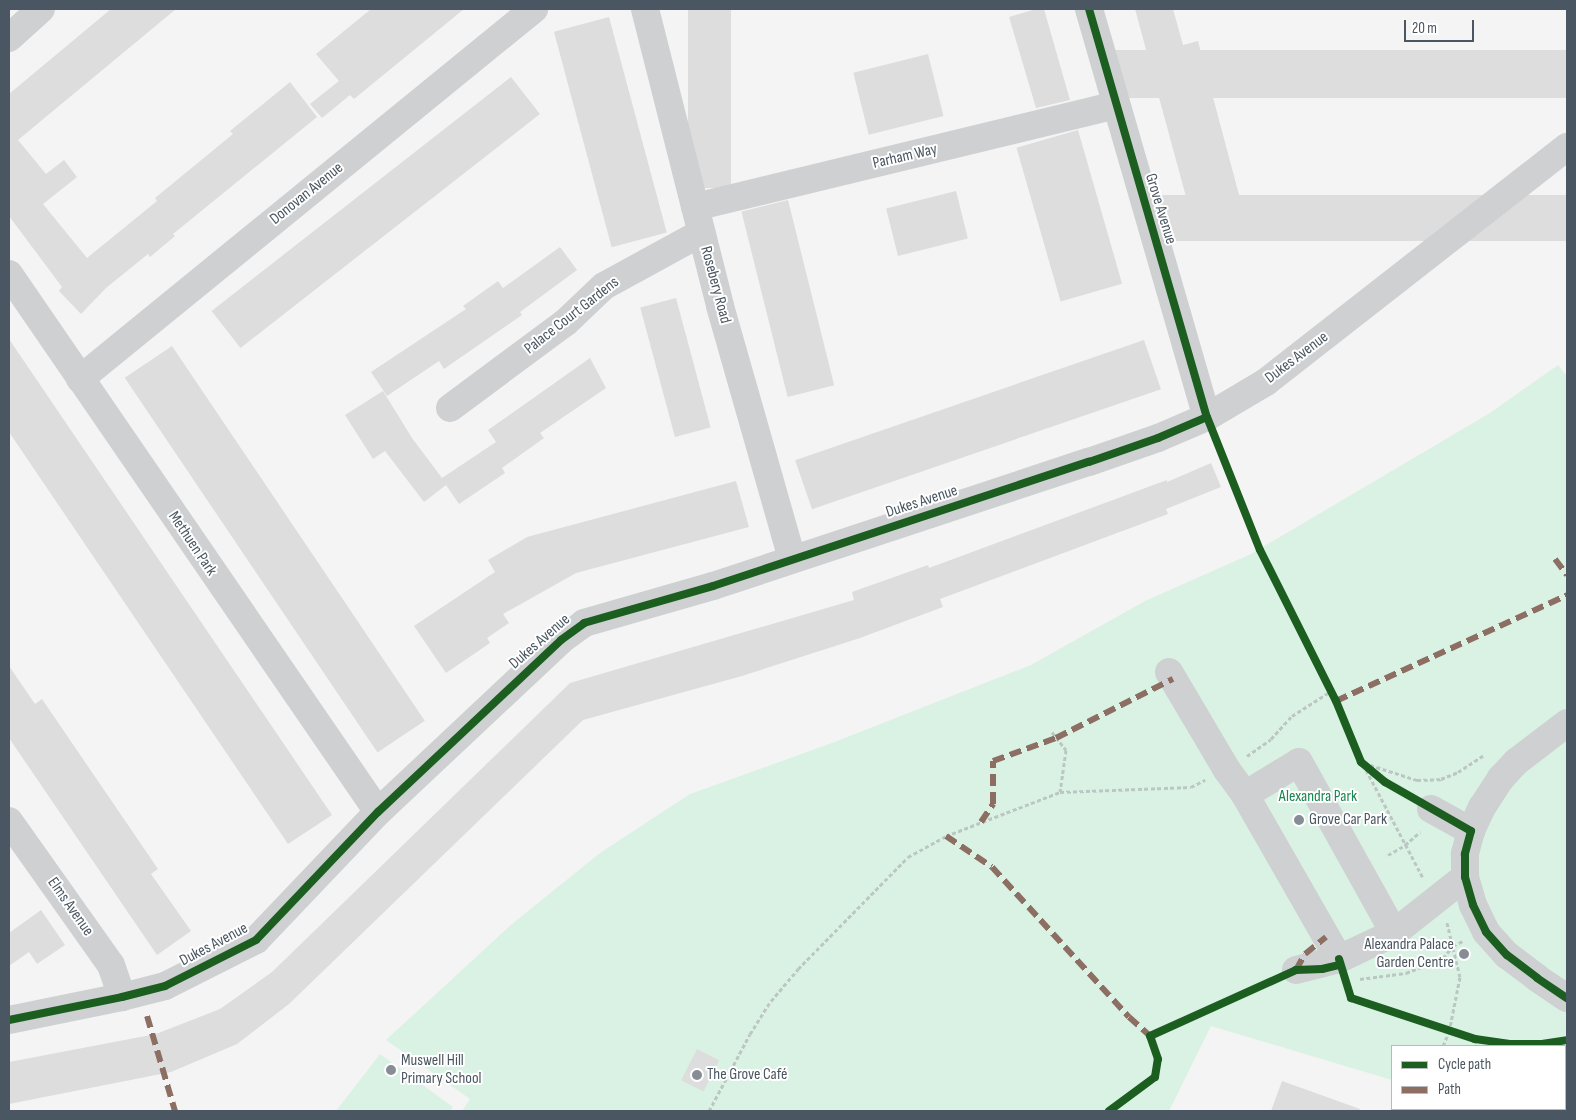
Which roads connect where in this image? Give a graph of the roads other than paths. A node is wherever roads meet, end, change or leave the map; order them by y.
1 (41, 9) edge
2 (534, 9) edge
3 (645, 9) edge
4 (1089, 9) edge
5 (9, 38) edge
6 (1116, 105) junction
7 (1567, 147) edge
8 (698, 220) junction
9 (9, 274) edge
10 (80, 380) junction
11 (450, 408) dead end
12 (1207, 417) junction
13 (792, 559) junction
14 (1169, 672) dead end
15 (1567, 723) edge
16 (1245, 795) junction
17 (1431, 809) road end
18 (378, 812) junction
19 (9, 821) edge
20 (1471, 831) junction
21 (1465, 877) junction
22 (1394, 933) junction
23 (1296, 970) road end
24 (1342, 970) junction
25 (122, 997) junction
26 (1567, 998) edge
27 (9, 1020) edge

1 - 5 street
2 - 10 street, Donovan Avenue
3 - 8 street, Rosebery Road
4 - 6 street, Grove Avenue
6 - 8 street, Parham Way
6 - 12 street, Grove Avenue
7 - 12 street, Dukes Avenue
8 - 11 street, Palace Court Gardens
8 - 13 street, Rosebery Road
9 - 10 street, Methuen Park
10 - 18 street, Methuen Park
12 - 13 street, Dukes Avenue
13 - 18 street, Dukes Avenue
14 - 16 street
15 - 20 street
16 - 22 street
16 - 24 street
17 - 20 street
18 - 25 street, Dukes Avenue
19 - 25 street, Elms Avenue
20 - 21 street
21 - 22 street
21 - 26 street
22 - 24 street
23 - 24 street
25 - 27 street, Dukes Avenue

